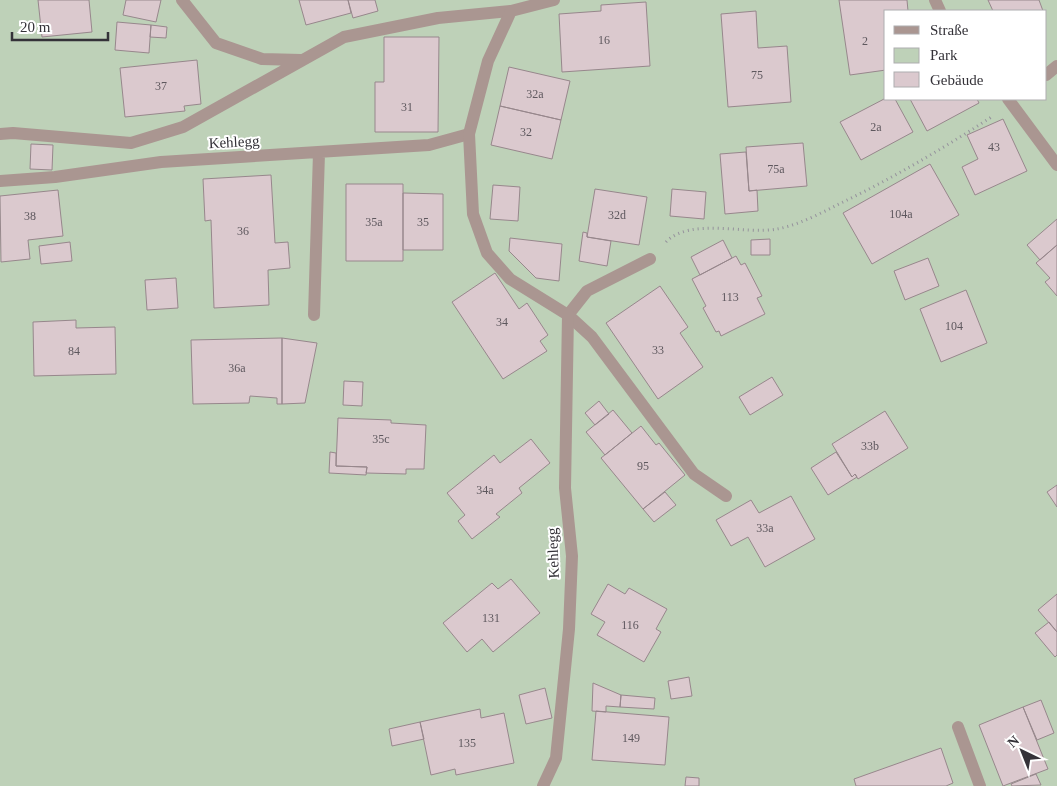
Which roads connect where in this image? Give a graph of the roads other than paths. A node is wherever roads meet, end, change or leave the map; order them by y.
1 (182, 0) edge
2 (500, 0) edge
3 (554, 0) edge
4 (511, 11) junction
5 (303, 60) junction
6 (1057, 66) edge
7 (1047, 74) edge
8 (1013, 100) edge
9 (0, 134) edge
10 (469, 134) junction
11 (319, 153) junction
12 (1057, 165) edge
13 (0, 181) edge
14 (650, 259) road end
15 (314, 315) dead end
16 (568, 315) junction
17 (726, 496) dead end
18 (958, 727) dead end
19 (543, 786) edge
20 (980, 786) edge

1 - 5 street
2 - 4 street
3 - 4 street, Kehlegg
4 - 5 street, Kehlegg
4 - 10 street
5 - 9 street, Kehlegg
6 - 7 street
8 - 12 street
10 - 11 street, Kehlegg
10 - 16 street
11 - 13 street, Kehlegg
11 - 15 street
14 - 16 street
16 - 17 street
16 - 19 street, Kehlegg
18 - 20 street

